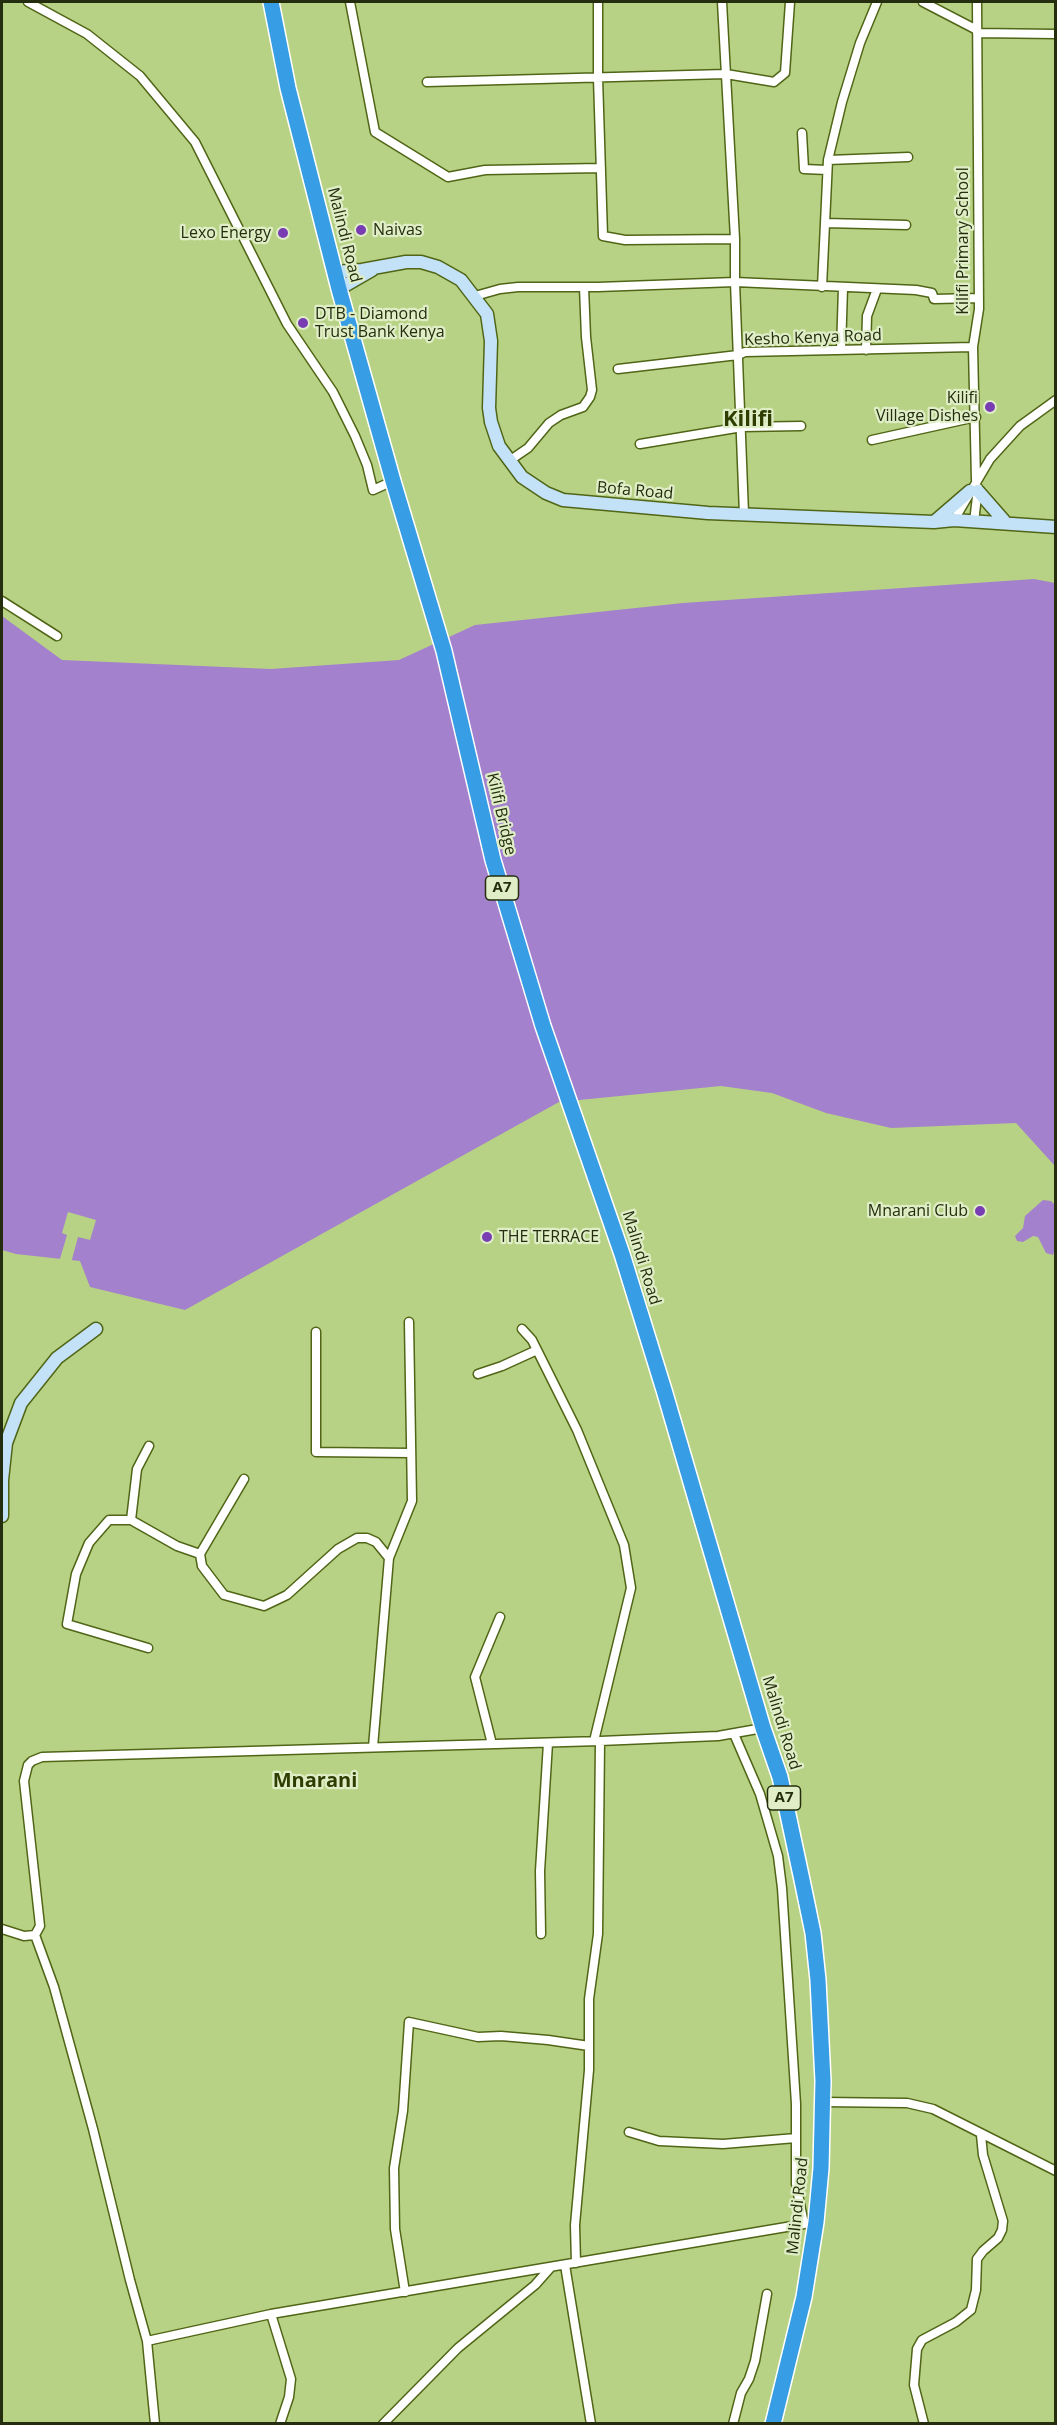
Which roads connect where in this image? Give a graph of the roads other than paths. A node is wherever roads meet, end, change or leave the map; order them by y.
1 (28, 2) edge
2 (272, 2) edge
3 (350, 2) edge
4 (598, 2) edge
5 (722, 2) edge
6 (790, 2) edge
7 (877, 2) edge
8 (923, 2) edge
9 (977, 2) edge
10 (40, 4) edge
11 (978, 32) junction
12 (1056, 34) edge
13 (726, 74) junction
14 (598, 78) junction
15 (427, 82) dead end
16 (802, 133) dead end
17 (908, 157) dead end
18 (828, 160) junction
19 (600, 168) junction
20 (827, 170) junction
21 (825, 223) junction
22 (906, 225) dead end
23 (735, 239) junction
24 (378, 267) junction
25 (335, 272) junction
26 (735, 282) junction
27 (584, 287) junction
28 (822, 287) junction
29 (843, 288) junction
30 (339, 289) junction
31 (877, 289) junction
32 (475, 296) junction
33 (978, 298) junction
34 (973, 347) junction
35 (842, 350) junction
36 (866, 350) junction
37 (738, 355) junction
38 (618, 369) dead end
39 (1056, 400) edge
40 (976, 417) junction
41 (801, 426) dead end
42 (742, 428) junction
43 (872, 440) dead end
44 (640, 444) dead end
45 (509, 461) junction
46 (393, 482) junction
47 (976, 484) junction
48 (744, 514) junction
49 (954, 520) junction
50 (934, 522) junction
51 (974, 522) junction
52 (1006, 523) junction
53 (1056, 527) edge
54 (422, 579) joint
55 (2, 601) edge
56 (57, 636) dead end
57 (601, 1191) joint
58 (409, 1322) dead end
59 (96, 1329) dead end
60 (522, 1329) dead end
61 (316, 1332) dead end
62 (537, 1350) junction
63 (478, 1374) dead end
64 (149, 1446) dead end
65 (411, 1453) junction
66 (244, 1479) dead end
67 (2, 1480) edge
68 (2, 1516) edge
69 (131, 1520) junction
70 (200, 1554) junction
71 (389, 1558) junction
72 (500, 1617) dead end
73 (148, 1648) dead end
74 (763, 1728) junction
75 (734, 1734) junction
76 (597, 1741) junction
77 (548, 1743) junction
78 (492, 1744) junction
79 (373, 1747) junction
80 (2, 1929) edge
81 (541, 1934) dead end
82 (35, 1935) junction
83 (589, 2046) junction
84 (823, 2102) junction
85 (628, 2132) dead end
86 (981, 2135) junction
87 (796, 2138) junction
88 (1056, 2171) edge
89 (810, 2223) junction
90 (576, 2263) junction
91 (565, 2265) junction
92 (551, 2267) junction
93 (405, 2292) junction
94 (767, 2294) dead end
95 (271, 2314) junction
96 (147, 2341) junction
97 (155, 2424) edge
98 (280, 2424) edge
99 (383, 2424) edge
100 (591, 2424) edge
101 (733, 2424) edge
102 (773, 2424) edge
103 (924, 2424) edge

1 - 10 street
2 - 25 highway, Malindi Road / A7
3 - 19 street
4 - 14 street
5 - 13 street
6 - 13 street
7 - 18 street
8 - 11 street
9 - 11 street, Kilifi Primary School
10 - 46 street
11 - 12 street
11 - 33 street, Kilifi Primary School
13 - 14 street
13 - 23 street
14 - 15 street
14 - 19 street
16 - 20 street
17 - 18 street
18 - 20 street
19 - 23 street
20 - 21 street
21 - 22 street
21 - 28 street
23 - 26 street
24 - 25 street, Bofa Road
24 - 30 street, Bofa Road
24 - 32 street, Bofa Road
25 - 30 highway, Malindi Road / A7
26 - 27 street
26 - 28 street
26 - 37 street
27 - 32 street
27 - 45 street
28 - 29 street
29 - 31 street
29 - 35 street
30 - 46 highway, Malindi Road / A7
31 - 33 street
31 - 36 street
32 - 45 street, Bofa Road
33 - 34 street, Kilifi Primary School
34 - 36 street, Kesho Kenya Road
34 - 40 street, Kilifi Primary School
35 - 36 street, Kesho Kenya Road
35 - 37 street, Kesho Kenya Road
37 - 38 street, Kesho Kenya Road
37 - 42 street
39 - 47 street
40 - 43 street
40 - 47 street, Kilifi Primary School
41 - 42 street
42 - 44 street
42 - 48 street
45 - 48 street, Bofa Road
46 - 54 highway, Malindi Road / A7
47 - 49 street
47 - 50 street
47 - 51 street, Kilifi Primary School
47 - 52 street
48 - 50 street, Bofa Road
49 - 50 street, Bofa Road
49 - 51 street, Bofa Road
51 - 52 street, Bofa Road
52 - 53 street, Bofa Road
54 - 57 highway, Kilifi Bridge / A7
55 - 56 street
57 - 74 highway, Malindi Road / A7
58 - 65 street
59 - 67 street
60 - 62 street
61 - 65 street
62 - 63 street
62 - 76 street
64 - 69 street
65 - 71 street
66 - 70 street
67 - 68 street
69 - 70 street
69 - 73 street
70 - 71 street
71 - 79 street
72 - 78 street
74 - 75 street
74 - 84 highway, Malindi Road / A7
75 - 76 street
75 - 87 street
76 - 77 street
76 - 83 street
77 - 78 street
77 - 81 street
78 - 79 street
79 - 82 street
80 - 82 street
82 - 96 street
83 - 90 street
83 - 93 street
84 - 86 street
84 - 89 highway, Malindi Road / A7
85 - 87 street
86 - 88 street
86 - 103 street
87 - 89 street
89 - 90 street
89 - 102 highway, Malindi Road / A7
90 - 91 street
91 - 92 street
91 - 100 street
92 - 93 street
92 - 99 street
93 - 95 street
94 - 101 street
95 - 96 street
95 - 98 street
96 - 97 street

